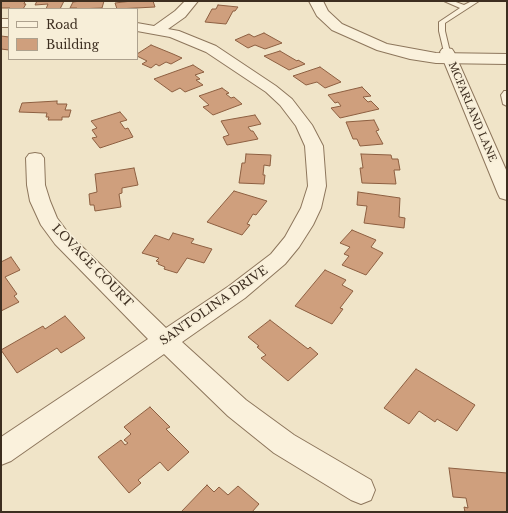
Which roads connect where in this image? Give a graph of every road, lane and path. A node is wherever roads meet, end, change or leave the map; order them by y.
1 (192, 1) edge
2 (316, 1) edge
3 (325, 1) edge
4 (447, 1) edge
5 (476, 1) edge
6 (464, 7) junction
7 (138, 27) edge
8 (158, 30) junction
9 (507, 52) edge
10 (448, 55) junction
11 (507, 59) edge
12 (507, 93) edge
13 (507, 104) edge
14 (35, 158) dead end
15 (505, 186) edge
16 (165, 341) junction
17 (1, 452) edge
18 (361, 490) dead end

1 - 8 street
2 - 10 street
3 - 10 street
4 - 6 lane
5 - 6 lane
6 - 10 lane
7 - 8 street, SANTOLINA DRIVE
8 - 16 street, SANTOLINA DRIVE
9 - 10 street
10 - 11 street
10 - 15 street, MCFARLAND LANE
12 - 13 lane
14 - 16 street, LOVAGE COURT
16 - 17 street, SANTOLINA DRIVE
16 - 18 street, LOVAGE COURT

